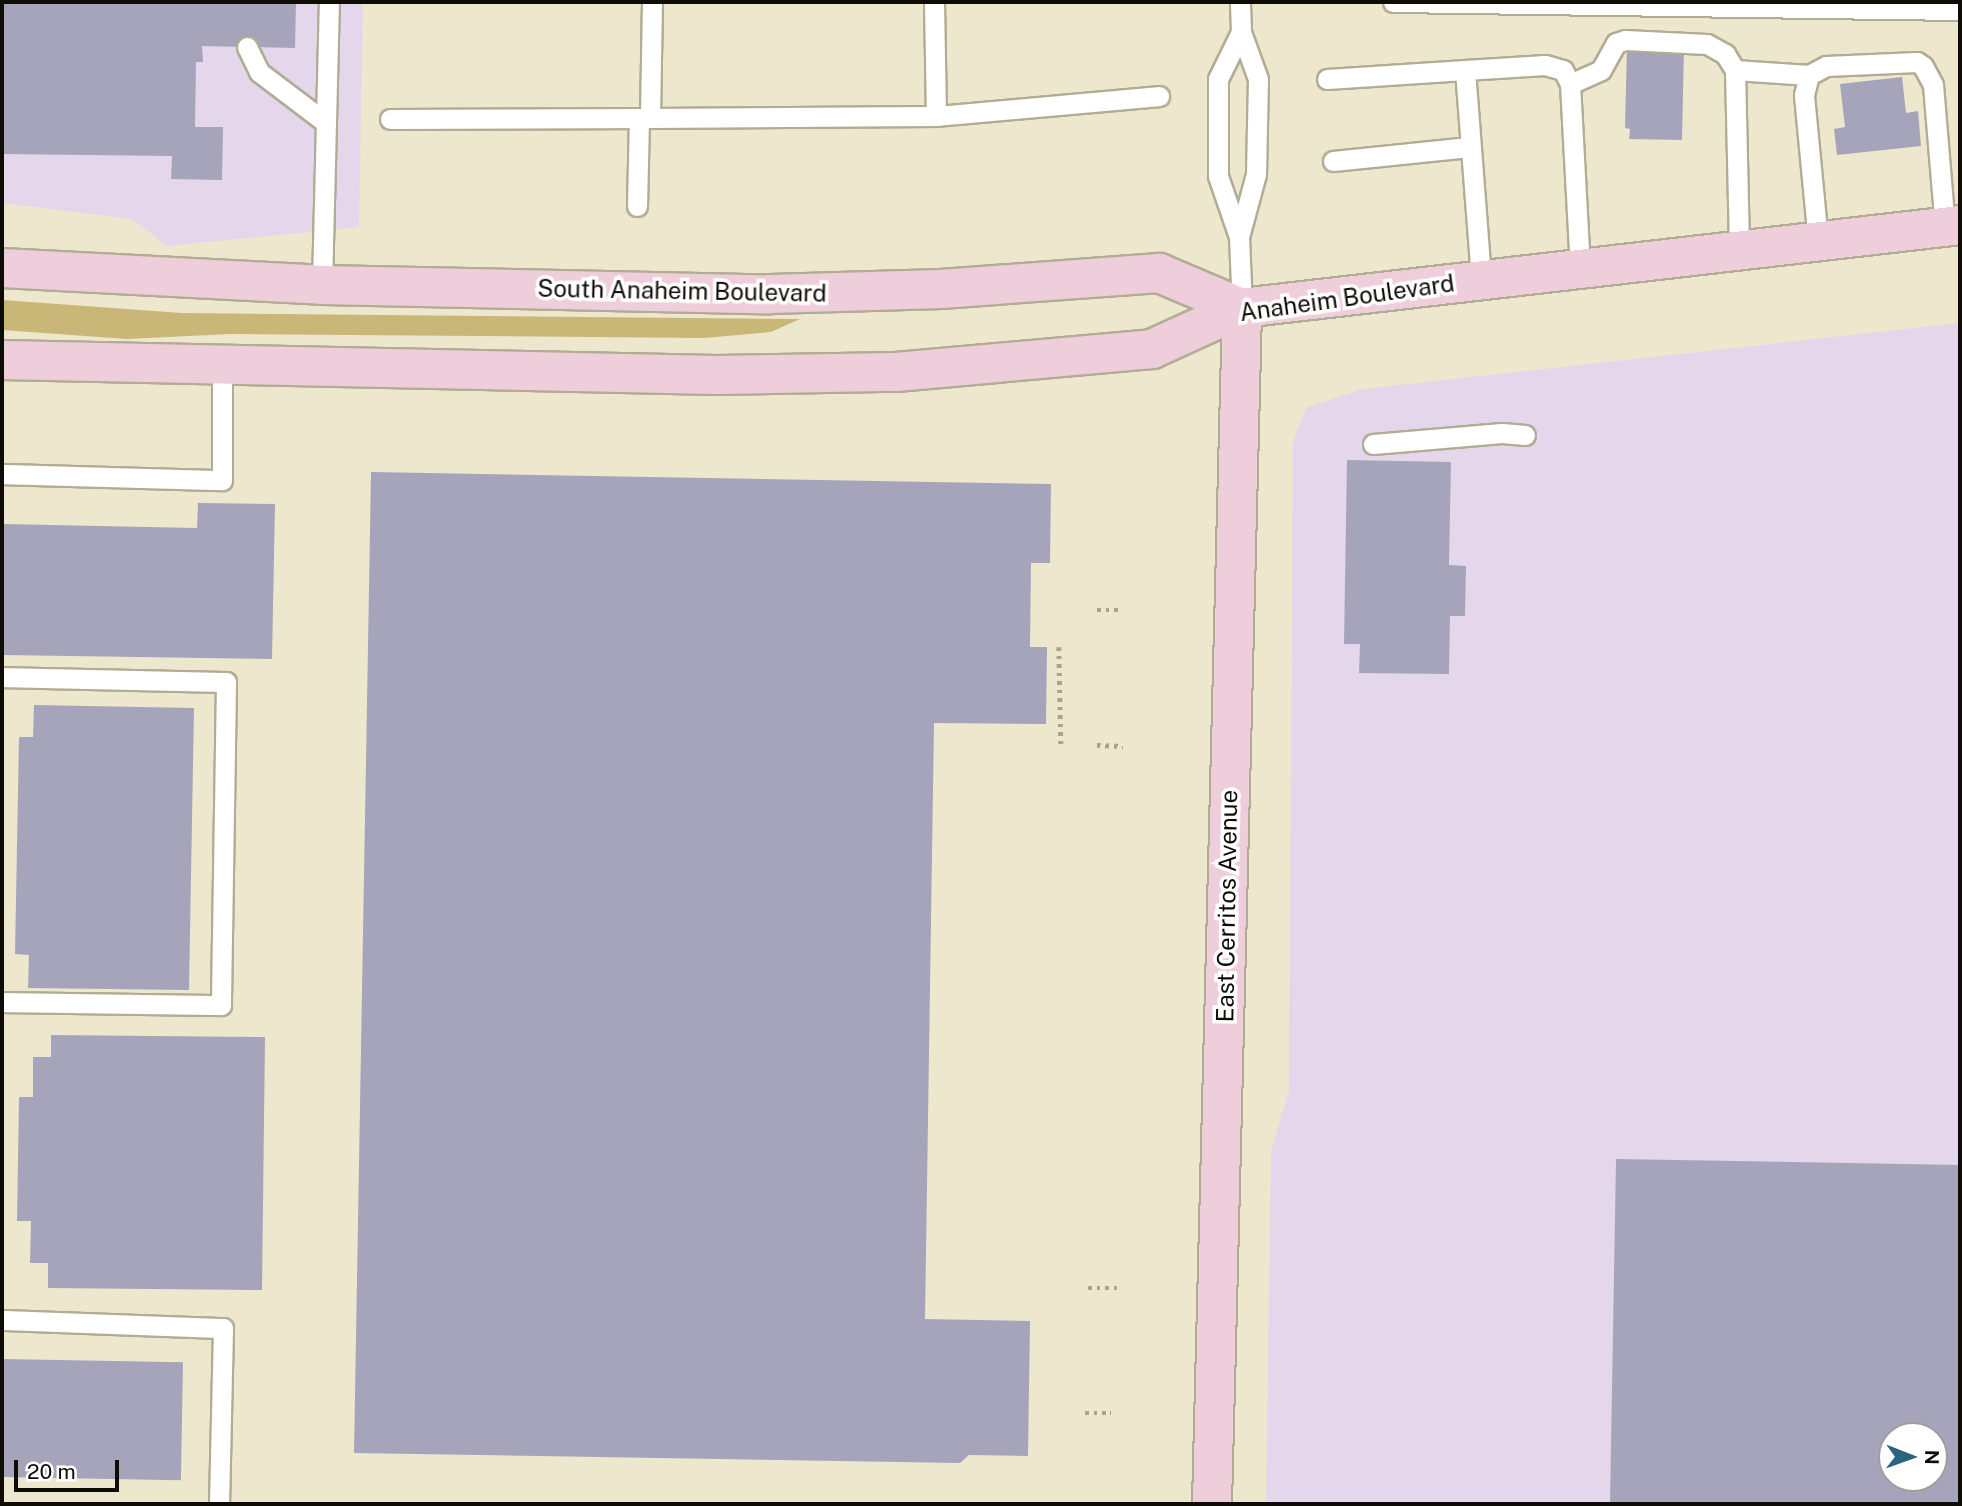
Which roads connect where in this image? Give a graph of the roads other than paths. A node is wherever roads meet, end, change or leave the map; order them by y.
1 (329, 2) edge
2 (652, 2) edge
3 (933, 2) edge
4 (1240, 2) edge
5 (1393, 2) edge
6 (1506, 2) edge
7 (1701, 4) edge
8 (1960, 10) edge
9 (1241, 32) junction
10 (247, 47) dead end
11 (1465, 70) junction
12 (1735, 70) junction
13 (1809, 75) junction
14 (1327, 79) dead end
15 (1570, 84) junction
16 (1159, 96) dead end
17 (936, 116) junction
18 (390, 118) dead end
19 (644, 118) junction
20 (325, 122) junction
21 (1469, 147) junction
22 (1333, 161) dead end
23 (637, 206) dead end
24 (1952, 226) edge
25 (1239, 237) junction
26 (1818, 241) junction
27 (1739, 250) junction
28 (2, 268) edge
29 (1580, 268) junction
30 (1481, 280) junction
31 (322, 285) junction
32 (1242, 308) junction
33 (2, 360) edge
34 (222, 362) junction
35 (1525, 435) dead end
36 (1373, 444) dead end
37 (2, 474) edge
38 (2, 677) edge
39 (2, 1002) edge
40 (2, 1320) edge
41 (219, 1504) edge
42 (1212, 1504) edge

1 - 20 lane
2 - 19 lane
3 - 17 lane
4 - 9 lane
5 - 6 lane
6 - 7 lane
7 - 8 lane
9 - 25 lane
9 - 25 lane
10 - 20 lane
11 - 14 lane
11 - 15 lane
11 - 21 lane
12 - 13 lane
12 - 15 lane
12 - 27 lane
13 - 24 lane
13 - 26 lane
15 - 29 lane
16 - 17 lane
17 - 19 lane
18 - 19 lane
19 - 23 lane
20 - 31 lane
21 - 22 lane
21 - 30 lane
24 - 26 main road, Anaheim Boulevard
25 - 32 lane
26 - 27 main road, Anaheim Boulevard
27 - 29 main road, Anaheim Boulevard
28 - 31 main road, South Anaheim Boulevard
29 - 30 main road, Anaheim Boulevard
30 - 32 main road, Anaheim Boulevard
31 - 32 main road, South Anaheim Boulevard
32 - 34 main road, Anaheim Boulevard
32 - 42 main road, East Cerritos Avenue
33 - 34 main road
34 - 37 lane
35 - 36 lane
38 - 39 lane
40 - 41 lane

